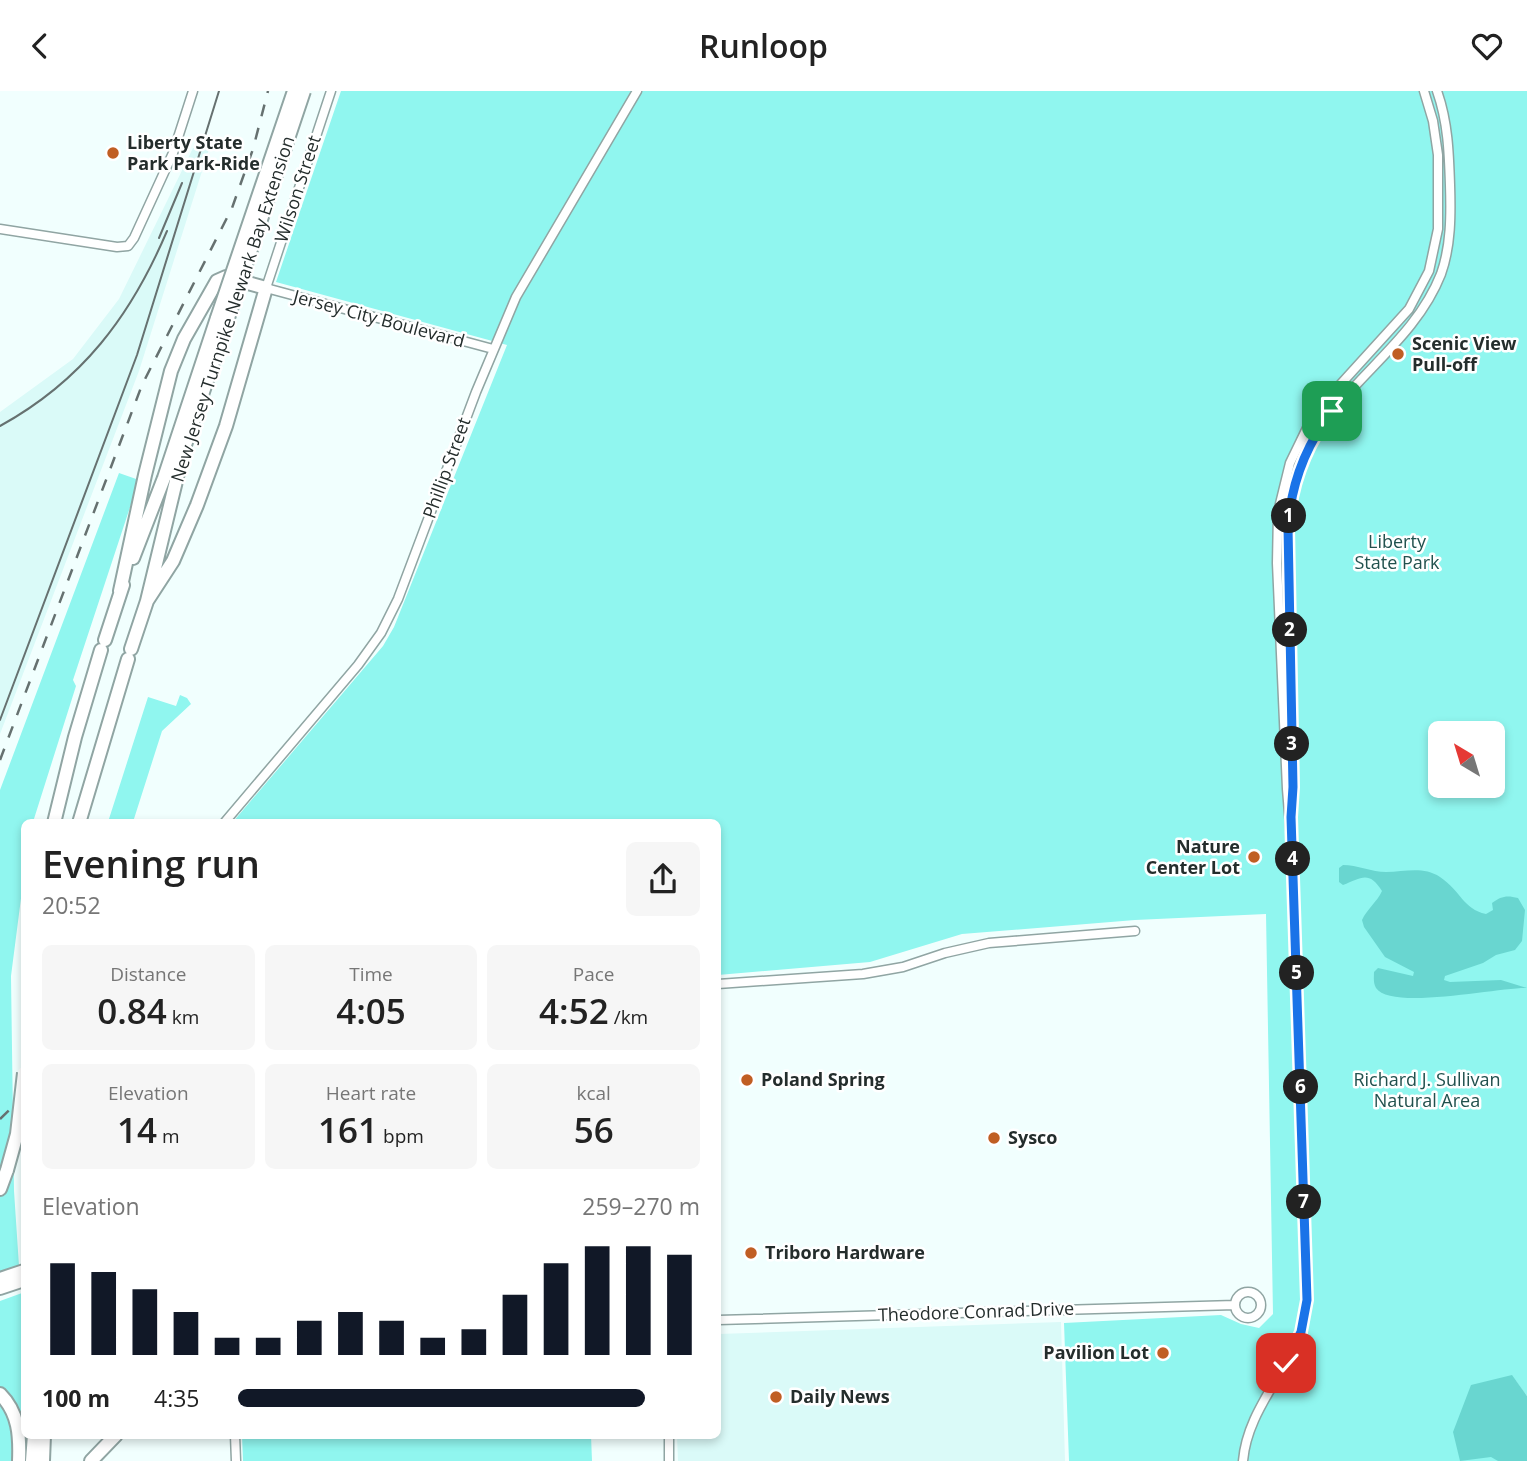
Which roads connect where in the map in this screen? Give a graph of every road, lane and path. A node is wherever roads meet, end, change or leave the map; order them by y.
1 (192, 91) edge
2 (294, 91) edge
3 (304, 91) edge
4 (331, 91) edge
5 (636, 91) edge
6 (1424, 91) edge
7 (1437, 91) edge
8 (0, 229) edge
9 (265, 288) junction
10 (222, 319) junction
11 (492, 349) junction
12 (1358, 366) junction
13 (1366, 374) junction
14 (120, 591) junction
15 (147, 601) junction
16 (1291, 817) junction
17 (55, 819) edge
18 (80, 819) edge
19 (227, 819) edge
20 (1135, 931) dead end
21 (721, 984) edge
22 (21, 1099) edge
23 (0, 1189) edge
24 (21, 1272) edge
25 (0, 1279) edge
26 (21, 1281) edge
27 (0, 1288) edge
28 (1235, 1305) dead end
29 (721, 1320) edge
30 (0, 1394) edge
31 (34, 1439) edge
32 (44, 1439) edge
33 (112, 1439) edge
34 (235, 1439) edge
35 (669, 1439) edge
36 (19, 1461) edge
37 (32, 1461) edge
38 (43, 1461) edge
39 (91, 1461) edge
40 (236, 1461) edge
41 (669, 1461) edge
42 (1243, 1461) edge

1 - 8 street
2 - 10 highway, New Jersey Turnpike Newark Bay Extension, bridge
3 - 10 highway, New Jersey Turnpike Newark Bay Extension, bridge
4 - 9 street, Wilson Street
5 - 11 street, Phillip Street
6 - 12 street
7 - 13 street
9 - 11 street, Jersey City Boulevard
9 - 14 highway
9 - 15 highway
10 - 14 highway, New Jersey Turnpike Newark Bay Extension
10 - 15 highway, New Jersey Turnpike Newark Bay Extension
11 - 19 street, Phillip Street
12 - 13 street
12 - 16 street
13 - 16 street
14 - 17 highway, New Jersey Turnpike Newark Bay Extension
15 - 18 highway, New Jersey Turnpike Newark Bay Extension
16 - 42 street
20 - 21 street
22 - 23 highway, bridge
24 - 25 highway
26 - 27 highway
28 - 29 street, Theodore Conrad Drive
30 - 36 highway
31 - 37 highway
32 - 38 highway
33 - 39 highway
34 - 40 street
35 - 41 street

